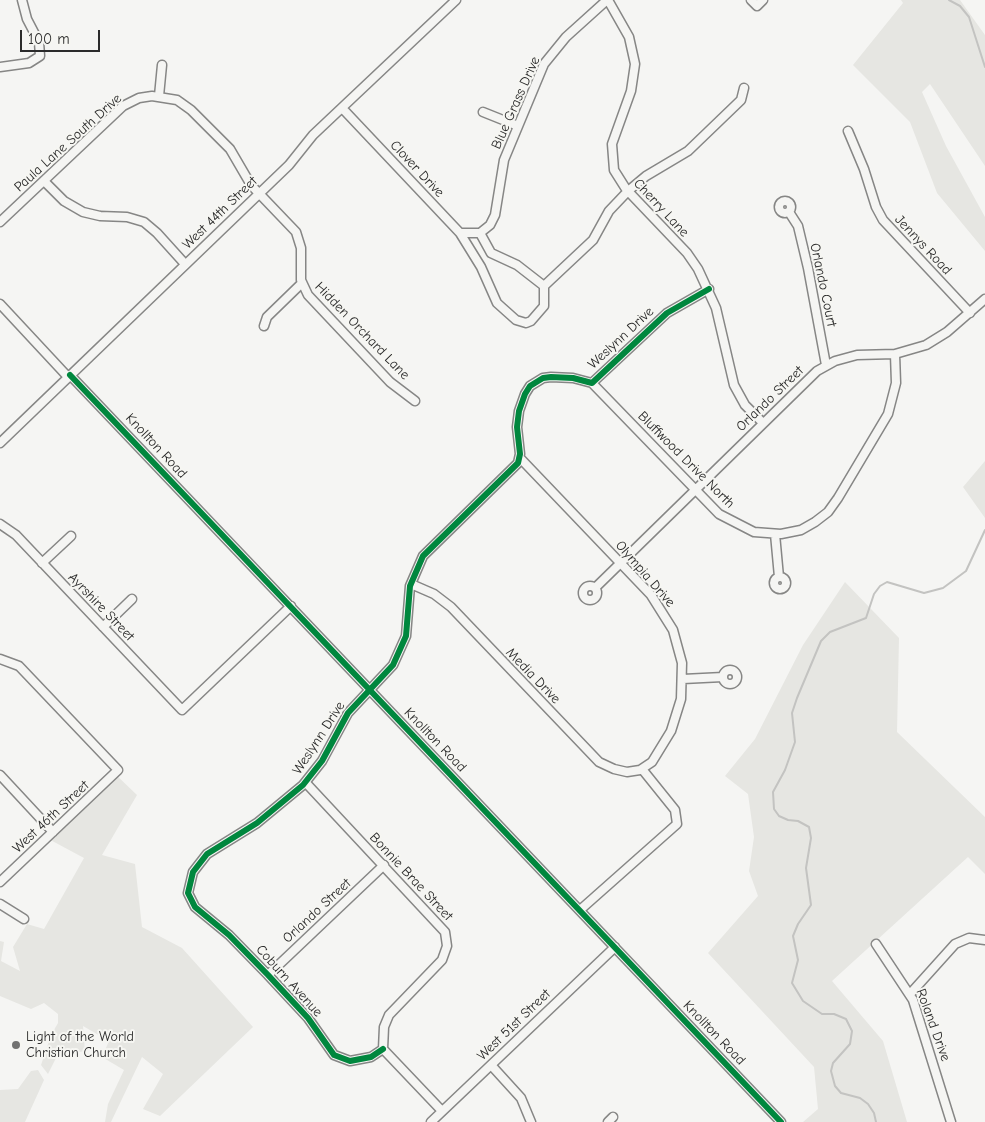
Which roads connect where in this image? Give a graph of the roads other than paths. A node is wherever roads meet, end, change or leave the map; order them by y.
1 (22, 0) edge
2 (456, 0) edge
3 (607, 0) edge
4 (751, 0) edge
5 (763, 0) edge
6 (162, 65) dead end
7 (0, 66) edge
8 (744, 88) dead end
9 (160, 96) junction
10 (342, 108) junction
11 (483, 112) dead end
12 (518, 126) junction
13 (848, 131) dead end
14 (44, 180) junction
15 (628, 191) junction
16 (259, 193) junction
17 (789, 212) dead end
18 (0, 222) edge
19 (460, 233) junction
20 (480, 233) junction
21 (185, 264) junction
22 (302, 283) junction
23 (544, 286) junction
24 (708, 289) junction
25 (985, 299) edge
26 (0, 304) edge
27 (970, 312) junction
28 (264, 326) dead end
29 (895, 354) junction
30 (826, 365) junction
31 (69, 376) junction
32 (592, 383) junction
33 (415, 400) dead end
34 (763, 423) junction
35 (0, 443) edge
36 (520, 458) junction
37 (694, 490) junction
38 (0, 524) edge
39 (775, 534) junction
40 (71, 536) dead end
41 (42, 563) junction
42 (622, 564) junction
43 (779, 576) dead end
44 (411, 584) junction
45 (595, 588) dead end
46 (132, 598) dead end
47 (291, 606) junction
48 (103, 627) junction
49 (0, 659) edge
50 (723, 677) dead end
51 (683, 679) junction
52 (370, 689) junction
53 (642, 769) junction
54 (0, 776) edge
55 (306, 782) junction
56 (53, 832) junction
57 (384, 865) junction
58 (0, 882) edge
59 (188, 888) joint
60 (0, 904) edge
61 (580, 910) junction
62 (24, 919) dead end
63 (985, 940) edge
64 (876, 944) dead end
65 (615, 947) junction
66 (268, 975) junction
67 (910, 994) junction
68 (383, 1049) junction
69 (491, 1065) junction
70 (442, 1111) junction
71 (431, 1122) edge
72 (531, 1122) edge
73 (782, 1122) edge
74 (951, 1122) edge

1 - 7 street
2 - 10 street, West 44th Street
3 - 12 street, Blue Grass Drive
3 - 15 street, Cherry Lane
4 - 5 street
6 - 9 street
8 - 15 street
9 - 14 street, Paula Lane South Drive
9 - 16 street, Hidden Orchard Lane
10 - 16 street, West 44th Street
10 - 19 street, Clover Drive
11 - 12 street
12 - 20 street, Blue Grass Drive
13 - 27 street, Jennys Road
14 - 18 street, Paula Lane South Drive
14 - 21 street
15 - 23 street
15 - 24 street, Cherry Lane
16 - 21 street, West 44th Street
16 - 22 street, Hidden Orchard Lane
17 - 30 street, Orlando Court
19 - 20 street
19 - 23 street, Clover Drive
20 - 23 street
21 - 31 street, West 44th Street
22 - 28 street
22 - 33 street, Hidden Orchard Lane
24 - 32 street, Weslynn Drive
24 - 34 street, Cherry Lane
25 - 27 street, Orlando Street
26 - 31 street, Knollton Road
27 - 29 street, Orlando Street
29 - 30 street, Orlando Street
29 - 39 street, Bluffwood Drive North
30 - 34 street, Orlando Street
31 - 35 street, West 44th Street
31 - 47 street, Knollton Road
32 - 36 street, Weslynn Drive
32 - 37 street, Bluffwood Drive North
34 - 37 street, Orlando Street
36 - 42 street, Olympia Drive
36 - 44 street, Weslynn Drive
37 - 39 street, Bluffwood Drive North
37 - 42 street, Orlando Street
38 - 41 street, Ayrshire Street
39 - 43 street
40 - 41 street
41 - 48 street, Ayrshire Street
42 - 45 street, Orlando Street
42 - 51 street, Olympia Drive
44 - 52 street, Weslynn Drive
44 - 53 street, Media Drive
46 - 48 street
47 - 48 street, Ayrshire Street
47 - 52 street, Knollton Road
49 - 56 street, West 46th Street
50 - 51 street
51 - 53 street, Olympia Drive
52 - 55 street, Weslynn Drive
52 - 61 street, Knollton Road
53 - 61 street
54 - 56 street
55 - 57 street, Bonnie Brae Street
55 - 59 street, Weslynn Drive
56 - 58 street, West 46th Street
57 - 66 street, Orlando Street
57 - 68 street, Bonnie Brae Street
59 - 66 street, Coburn Avenue
60 - 62 street
61 - 65 street, Knollton Road
63 - 67 street
64 - 67 street, Roland Drive
65 - 69 street, West 51st Street
65 - 73 street, Knollton Road
66 - 68 street, Coburn Avenue
67 - 74 street, Roland Drive
68 - 70 street
69 - 70 street, West 51st Street
69 - 72 street
70 - 71 street, West 51st Street

